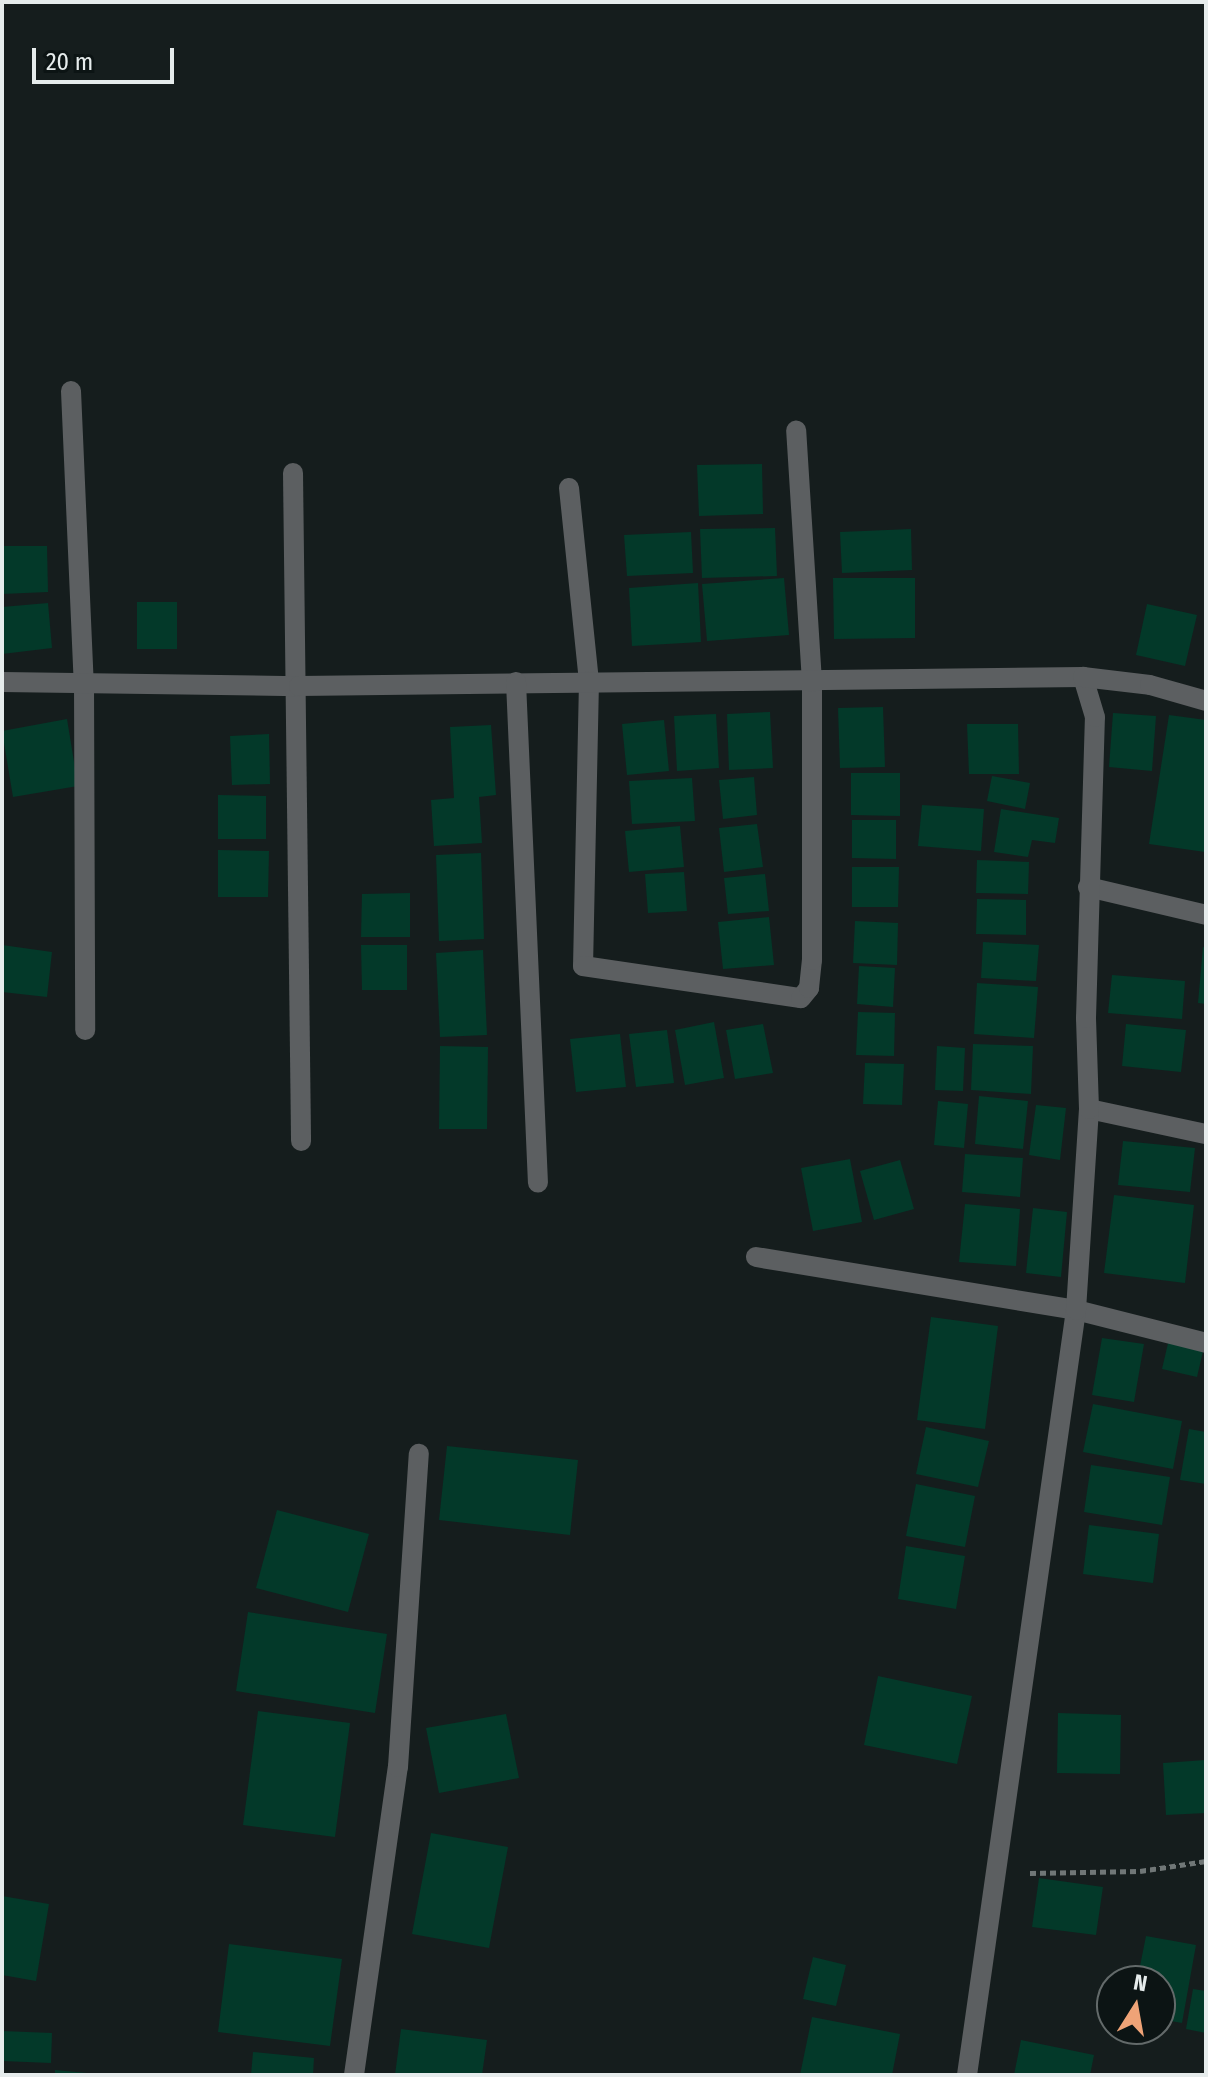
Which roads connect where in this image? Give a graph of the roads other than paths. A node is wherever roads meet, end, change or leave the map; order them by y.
1 (71, 391) dead end
2 (796, 431) dead end
3 (293, 473) dead end
4 (569, 488) dead end
5 (1083, 677) junction
6 (589, 681) junction
7 (2, 682) edge
8 (516, 682) junction
9 (812, 682) junction
10 (84, 683) junction
11 (299, 686) junction
12 (1206, 701) edge
13 (1088, 887) junction
14 (1206, 915) edge
15 (85, 1030) dead end
16 (1089, 1109) junction
17 (1206, 1134) edge
18 (301, 1141) dead end
19 (538, 1183) dead end
20 (756, 1257) dead end
21 (1076, 1310) junction
22 (1206, 1343) edge
23 (419, 1454) dead end
24 (354, 2075) edge
25 (967, 2075) edge

1 - 10 street
2 - 9 street
3 - 11 street
4 - 6 street
5 - 9 street
5 - 12 street
5 - 13 street
6 - 8 street
6 - 9 street
6 - 9 street
7 - 10 street
8 - 11 street
8 - 19 street
10 - 11 street
10 - 15 street
11 - 18 street
13 - 14 street
13 - 16 street
16 - 17 street
16 - 21 street
20 - 21 street
21 - 22 street
21 - 25 street
23 - 24 street

